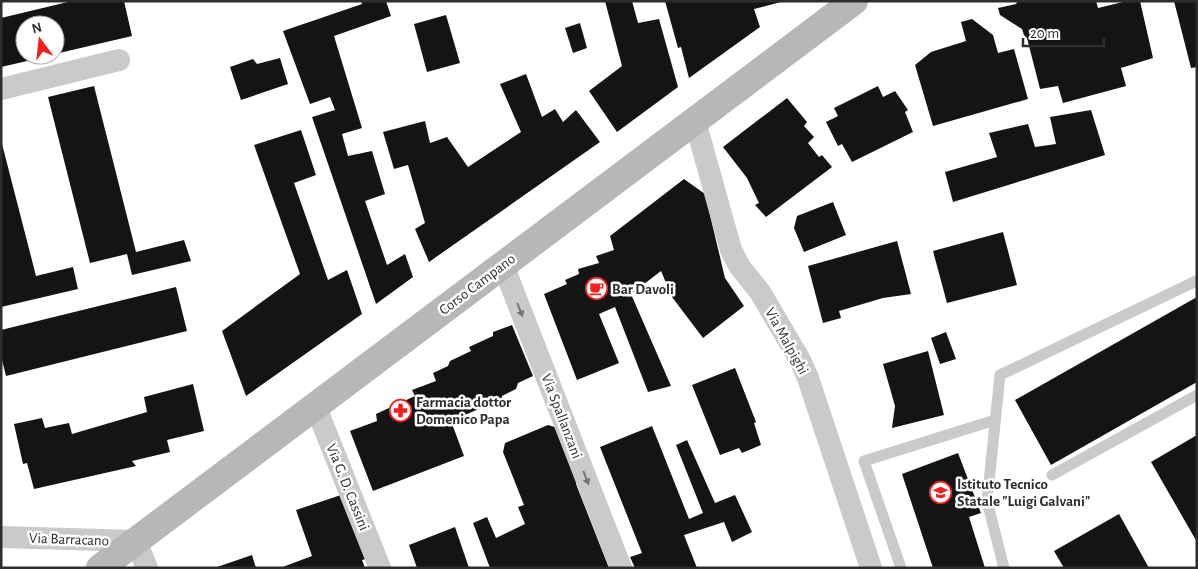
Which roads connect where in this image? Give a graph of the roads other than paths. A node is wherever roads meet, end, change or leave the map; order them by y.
1 (854, 1) edge
2 (119, 60) dead end
3 (1, 89) edge
4 (695, 121) junction
5 (503, 265) junction
6 (1197, 282) edge
7 (1197, 395) edge
8 (315, 406) junction
9 (995, 420) junction
10 (1052, 475) dead end
11 (1, 537) edge
12 (136, 541) junction
13 (100, 568) edge
14 (146, 568) edge
15 (380, 568) edge
16 (621, 568) edge
17 (871, 568) edge
18 (901, 568) edge
19 (1004, 568) edge

1 - 4 main road, Corso Campano
2 - 3 street
4 - 5 main road, Corso Campano
4 - 17 street, Via Malpighi
5 - 8 main road, Corso Campano
5 -> 16 street, Via Spallanzani
6 - 9 lane
7 - 10 lane
8 - 12 main road, Corso Campano
8 - 15 street, Via G. D. Cassini
9 - 18 lane
9 - 19 lane
11 - 12 street, Via Barracano
12 - 13 main road, Corso Campano
12 - 14 street

